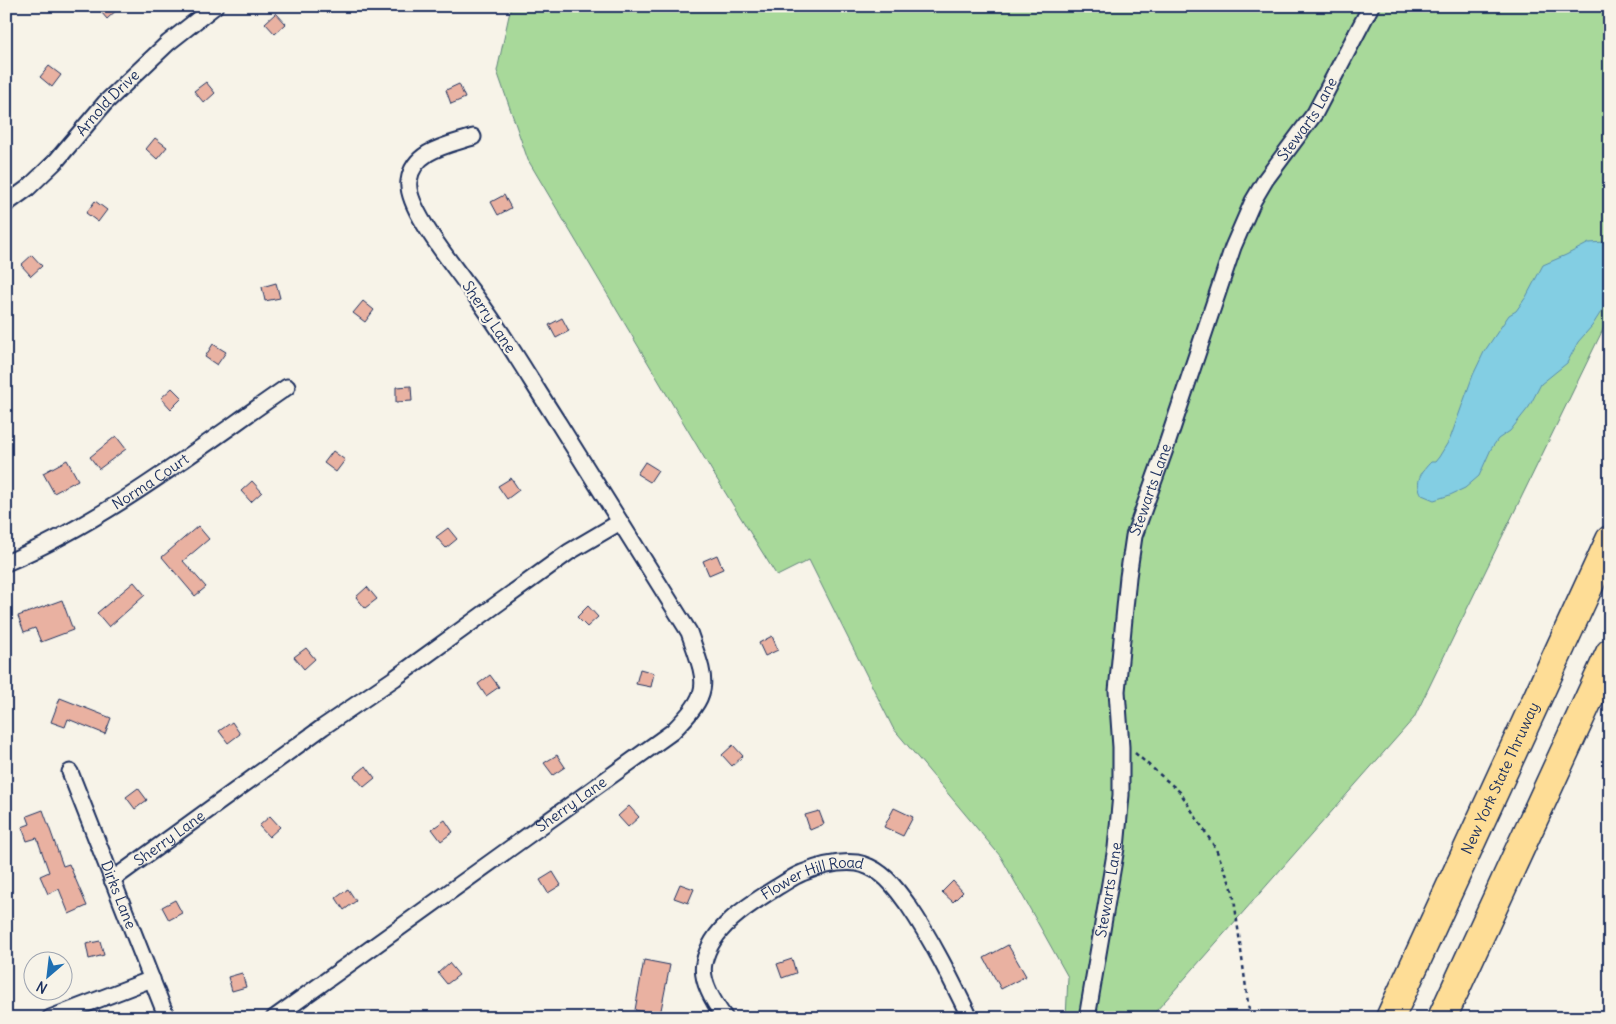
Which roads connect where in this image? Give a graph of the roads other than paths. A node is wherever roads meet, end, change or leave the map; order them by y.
1 (215, 6) edge
2 (1372, 6) edge
3 (473, 137) dead end
4 (6, 204) edge
5 (287, 387) dead end
6 (620, 522) junction
7 (1610, 540) edge
8 (6, 563) edge
9 (1610, 653) edge
10 (70, 772) dead end
11 (112, 880) junction
12 (152, 979) junction
13 (50, 1018) edge
14 (167, 1018) edge
15 (274, 1018) edge
16 (724, 1018) edge
17 (970, 1018) edge
18 (1087, 1018) edge
19 (1390, 1018) edge
20 (1442, 1018) edge

1 - 4 street, Arnold Drive
2 - 18 street, Stewarts Lane
3 - 6 street, Sherry Lane
5 - 8 street, Norma Court
6 - 11 street, Sherry Lane
6 - 15 street, Sherry Lane
7 - 19 highway, New York State Thruway
9 - 20 highway
10 - 11 street, Dirks Lane
11 - 12 street, Dirks Lane
12 - 13 street
12 - 14 street, Dirks Lane
16 - 17 street, Flower Hill Road

